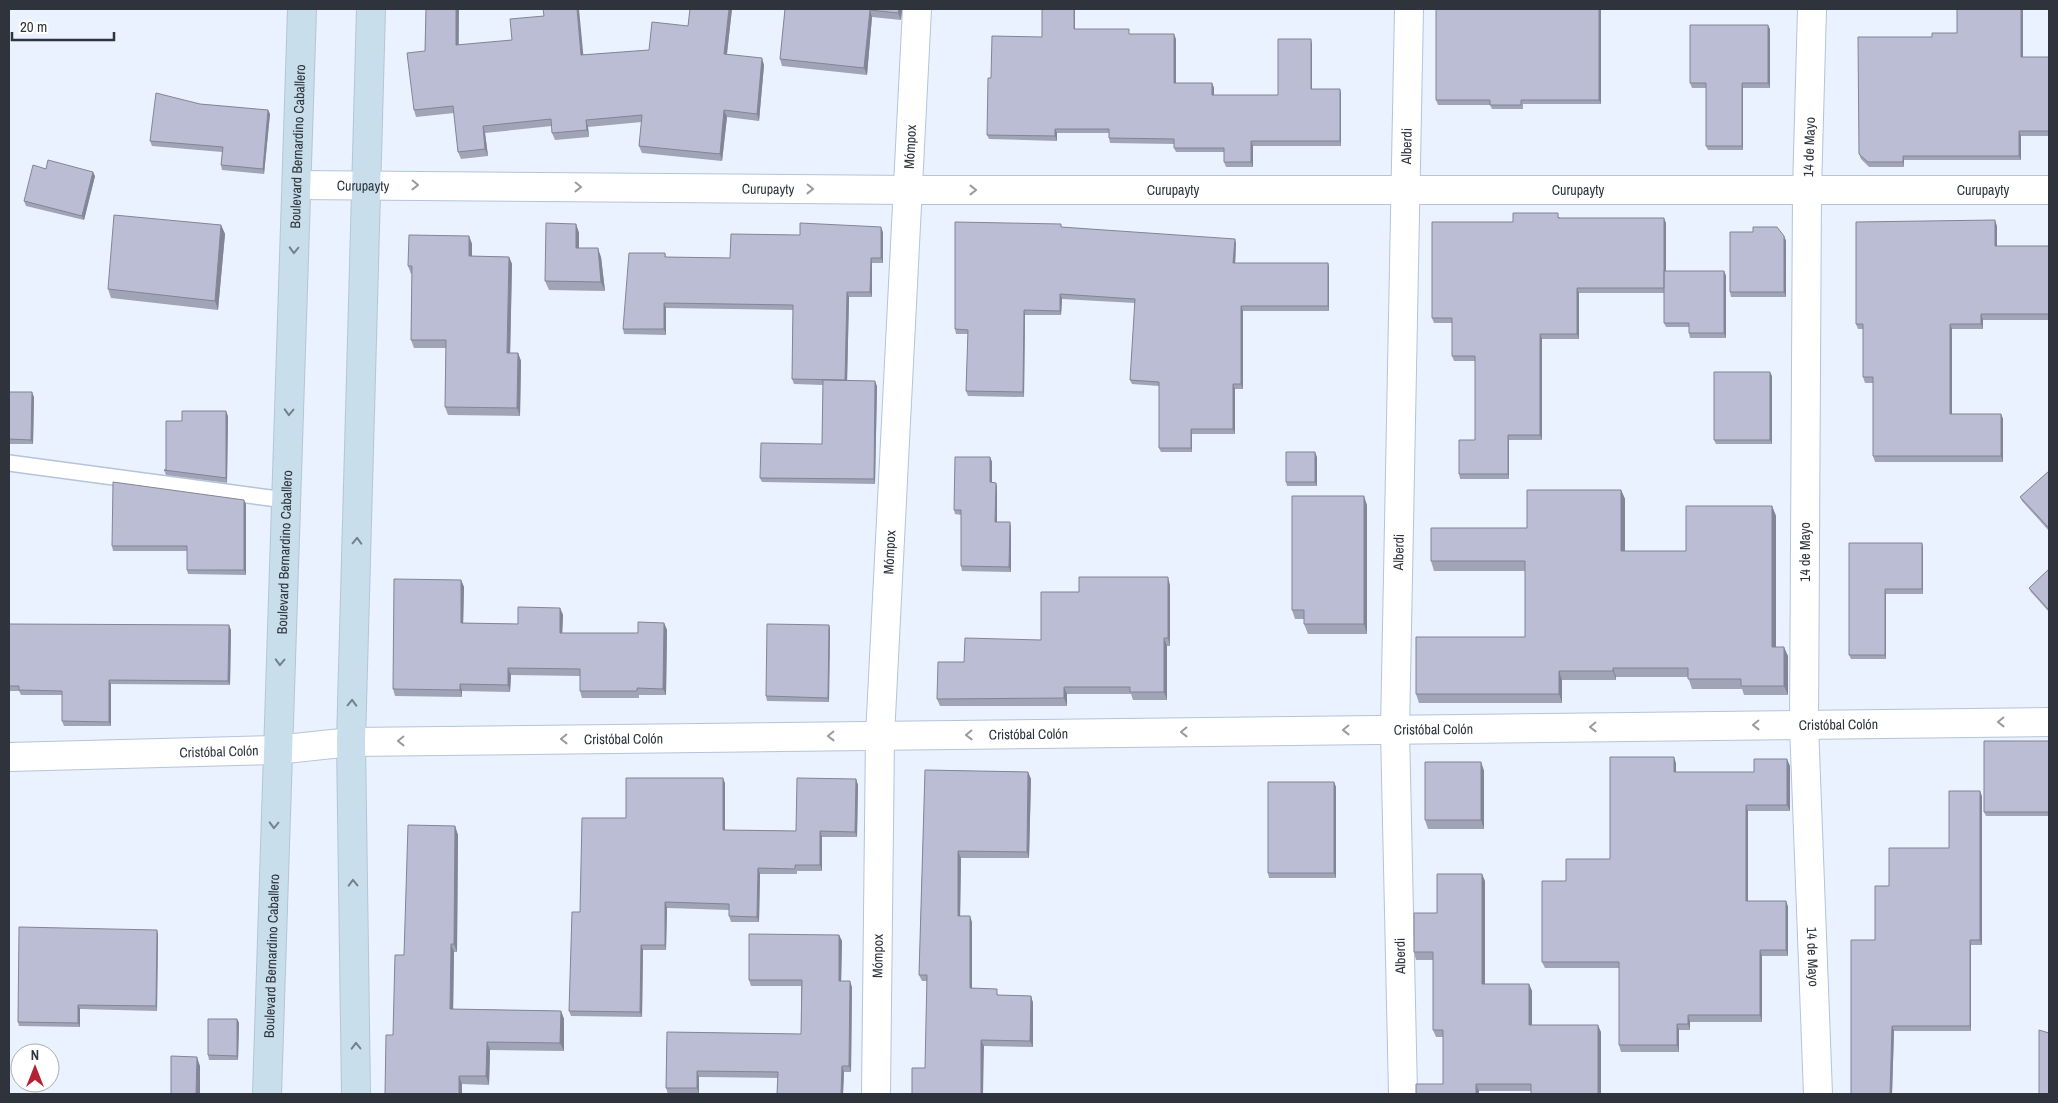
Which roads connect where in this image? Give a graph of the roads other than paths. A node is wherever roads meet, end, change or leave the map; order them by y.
1 (302, 9) edge
2 (371, 9) edge
3 (918, 9) edge
4 (1409, 9) edge
5 (1812, 9) edge
6 (297, 185) junction
7 (366, 185) junction
8 (1406, 189) junction
9 (909, 190) junction
10 (1808, 190) junction
11 (2049, 190) edge
12 (9, 464) edge
13 (286, 500) junction
14 (2049, 722) edge
15 (1804, 725) junction
16 (1395, 730) junction
17 (880, 736) junction
18 (351, 742) junction
19 (276, 750) junction
20 (9, 757) edge
21 (266, 1094) edge
22 (356, 1094) edge
23 (876, 1094) edge
24 (1403, 1094) edge
25 (1818, 1094) edge

1 - 6 main road, Boulevard Bernardino Caballero
2 - 7 main road
3 - 9 street, Mómpox
4 - 8 street, Alberdi
5 - 10 street, 14 de Mayo
6 - 7 street, Curupayty
6 -> 13 main road, Boulevard Bernardino Caballero
7 -> 9 street, Curupayty
18 -> 7 main road
9 -> 8 street, Curupayty
8 - 10 street, Curupayty
8 - 16 street, Alberdi
9 - 17 street, Mómpox
10 - 11 street, Curupayty
10 - 15 street, 14 de Mayo
12 - 13 lane
13 -> 19 main road, Boulevard Bernardino Caballero
14 -> 15 street, Cristóbal Colón
15 -> 16 street, Cristóbal Colón
15 - 25 street, 14 de Mayo
16 -> 17 street, Cristóbal Colón
16 - 24 street, Alberdi
17 -> 18 street, Cristóbal Colón
17 - 23 street, Mómpox
18 - 19 street, Cristóbal Colón
22 -> 18 main road
19 - 20 street, Cristóbal Colón
19 -> 21 main road, Boulevard Bernardino Caballero

